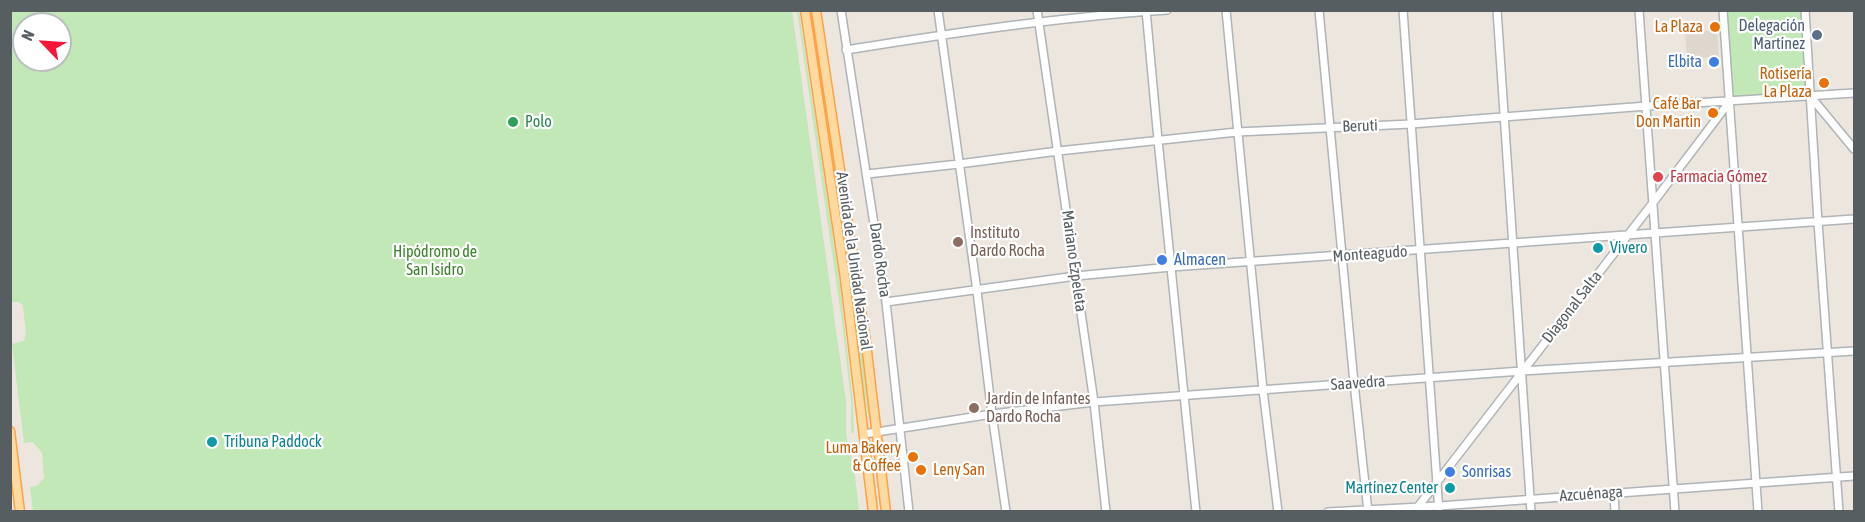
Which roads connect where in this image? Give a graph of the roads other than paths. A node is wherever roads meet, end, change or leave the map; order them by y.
1 (805, 10) edge
2 (816, 10) edge
3 (841, 10) edge
4 (938, 10) edge
5 (1037, 10) edge
6 (1167, 10) edge
7 (1226, 10) edge
8 (1319, 10) edge
9 (1403, 10) edge
10 (1497, 10) edge
11 (1640, 10) edge
12 (1723, 10) edge
13 (1805, 10) edge
14 (1146, 11) edge
15 (1093, 14) edge
16 (1039, 23) junction
17 (941, 35) junction
18 (846, 50) junction
19 (1854, 93) edge
20 (1811, 96) junction
21 (1730, 101) junction
22 (1647, 106) junction
23 (1503, 118) junction
24 (1411, 124) junction
25 (1330, 127) junction
26 (1237, 132) junction
27 (1158, 140) junction
28 (1854, 149) edge
29 (1058, 150) junction
30 (959, 164) junction
31 (867, 174) junction
32 (1652, 204) junction
33 (1854, 219) edge
34 (1818, 222) junction
35 (1738, 227) junction
36 (1654, 234) junction
37 (1628, 236) junction
38 (1512, 243) junction
39 (1420, 250) junction
40 (1342, 256) junction
41 (1252, 262) junction
42 (1171, 267) junction
43 (1076, 276) junction
44 (977, 291) junction
45 (886, 302) junction
46 (1854, 351) edge
47 (1827, 353) junction
48 (1746, 358) junction
49 (1663, 363) junction
50 (1522, 371) junction
51 (1428, 378) junction
52 (1354, 383) junction
53 (1263, 390) junction
54 (1184, 395) junction
55 (1094, 402) junction
56 (992, 414) junction
57 (899, 428) junction
58 (10, 431) edge
59 (876, 432) junction
60 (864, 434) junction
61 (13, 469) edge
62 (1854, 476) edge
63 (1836, 477) junction
64 (1756, 482) junction
65 (1437, 483) junction
66 (1673, 488) junction
67 (1614, 493) junction
68 (1530, 499) junction
69 (1415, 509) edge
70 (1439, 509) edge
71 (1368, 510) edge
72 (20, 512) edge
73 (873, 512) edge
74 (886, 512) edge
75 (909, 512) edge
76 (1006, 512) edge
77 (1106, 512) edge
78 (1196, 512) edge
79 (1278, 512) edge
80 (1328, 512) edge
81 (1531, 512) edge
82 (1615, 512) edge
83 (1675, 512) edge
84 (1758, 512) edge
85 (1839, 512) edge

1 - 60 main road, Avenida de la Unidad Nacional
2 - 59 main road, Avenida de la Unidad Nacional
3 - 18 street, Dardo Rocha
4 - 17 street
5 - 16 street, Mariano Ezpeleta
6 - 14 street
7 - 26 street
8 - 25 street
9 - 24 street
10 - 23 street
11 - 22 street
12 - 21 street
13 - 20 street
14 - 15 street
14 - 27 street
15 - 16 street
16 - 17 street
16 - 29 street, Mariano Ezpeleta
17 - 18 street
17 - 30 street
18 - 31 street, Dardo Rocha
19 - 20 street, Beruti
20 - 21 street, Beruti
20 - 28 street
20 - 34 street
21 - 22 street, Beruti
21 - 32 street, Diagonal Salta
21 - 35 street
22 - 23 street, Beruti
22 - 32 street
23 - 24 street, Beruti
23 - 38 street
24 - 25 street, Beruti
24 - 39 street
25 - 26 street, Beruti
25 - 40 street
26 - 27 street, Beruti
26 - 41 street
27 - 29 street, Beruti
27 - 42 street
29 - 30 street, Beruti
29 - 43 street, Mariano Ezpeleta
30 - 31 street, Beruti
30 - 44 street
31 - 45 street, Dardo Rocha
32 - 36 street
32 - 37 street, Diagonal Salta
33 - 34 street, Monteagudo
34 - 35 street, Monteagudo
34 - 47 street
35 - 36 street, Monteagudo
35 - 48 street
36 - 37 street, Monteagudo
36 - 49 street
37 - 38 street, Monteagudo
37 - 50 street, Diagonal Salta
38 - 39 street, Monteagudo
38 - 50 street
39 - 40 street, Monteagudo
39 - 51 street
40 - 41 street, Monteagudo
40 - 52 street
41 - 42 street, Monteagudo
41 - 53 street
42 - 43 street, Monteagudo
42 - 54 street
43 - 44 street, Monteagudo
43 - 55 street, Mariano Ezpeleta
44 - 45 street, Monteagudo
44 - 56 street
45 - 57 street, Dardo Rocha
46 - 47 street, Saavedra
47 - 48 street, Saavedra
47 - 63 street
48 - 49 street, Saavedra
48 - 64 street
49 - 50 street, Saavedra
49 - 66 street
50 - 51 street, Saavedra
50 - 65 street, Diagonal Salta
50 - 68 street
51 - 52 street, Saavedra
51 - 65 street
52 - 53 street, Saavedra
52 - 71 street
53 - 54 street, Saavedra
53 - 79 street
54 - 55 street, Saavedra
54 - 78 street
55 - 56 street, Saavedra
55 - 77 street, Mariano Ezpeleta
56 - 57 street, Saavedra
56 - 76 street
57 - 59 street, Saavedra
57 - 75 street, Dardo Rocha
58 - 61 main road
59 - 60 street, Saavedra
59 - 74 main road, Avenida de la Unidad Nacional
60 - 73 main road, Avenida de la Unidad Nacional
61 - 72 main road
62 - 63 street, Azcuénaga
63 - 64 street, Azcuénaga
63 - 85 street
64 - 66 street, Azcuénaga
64 - 84 street
65 - 69 street, Diagonal Salta
65 - 70 street
66 - 67 street, Azcuénaga
66 - 83 street
67 - 68 street, Azcuénaga
67 - 82 street
68 - 70 street, Azcuénaga
68 - 81 street
69 - 70 street, Azcuénaga
69 - 71 street, Azcuénaga
71 - 80 street, Azcuénaga

